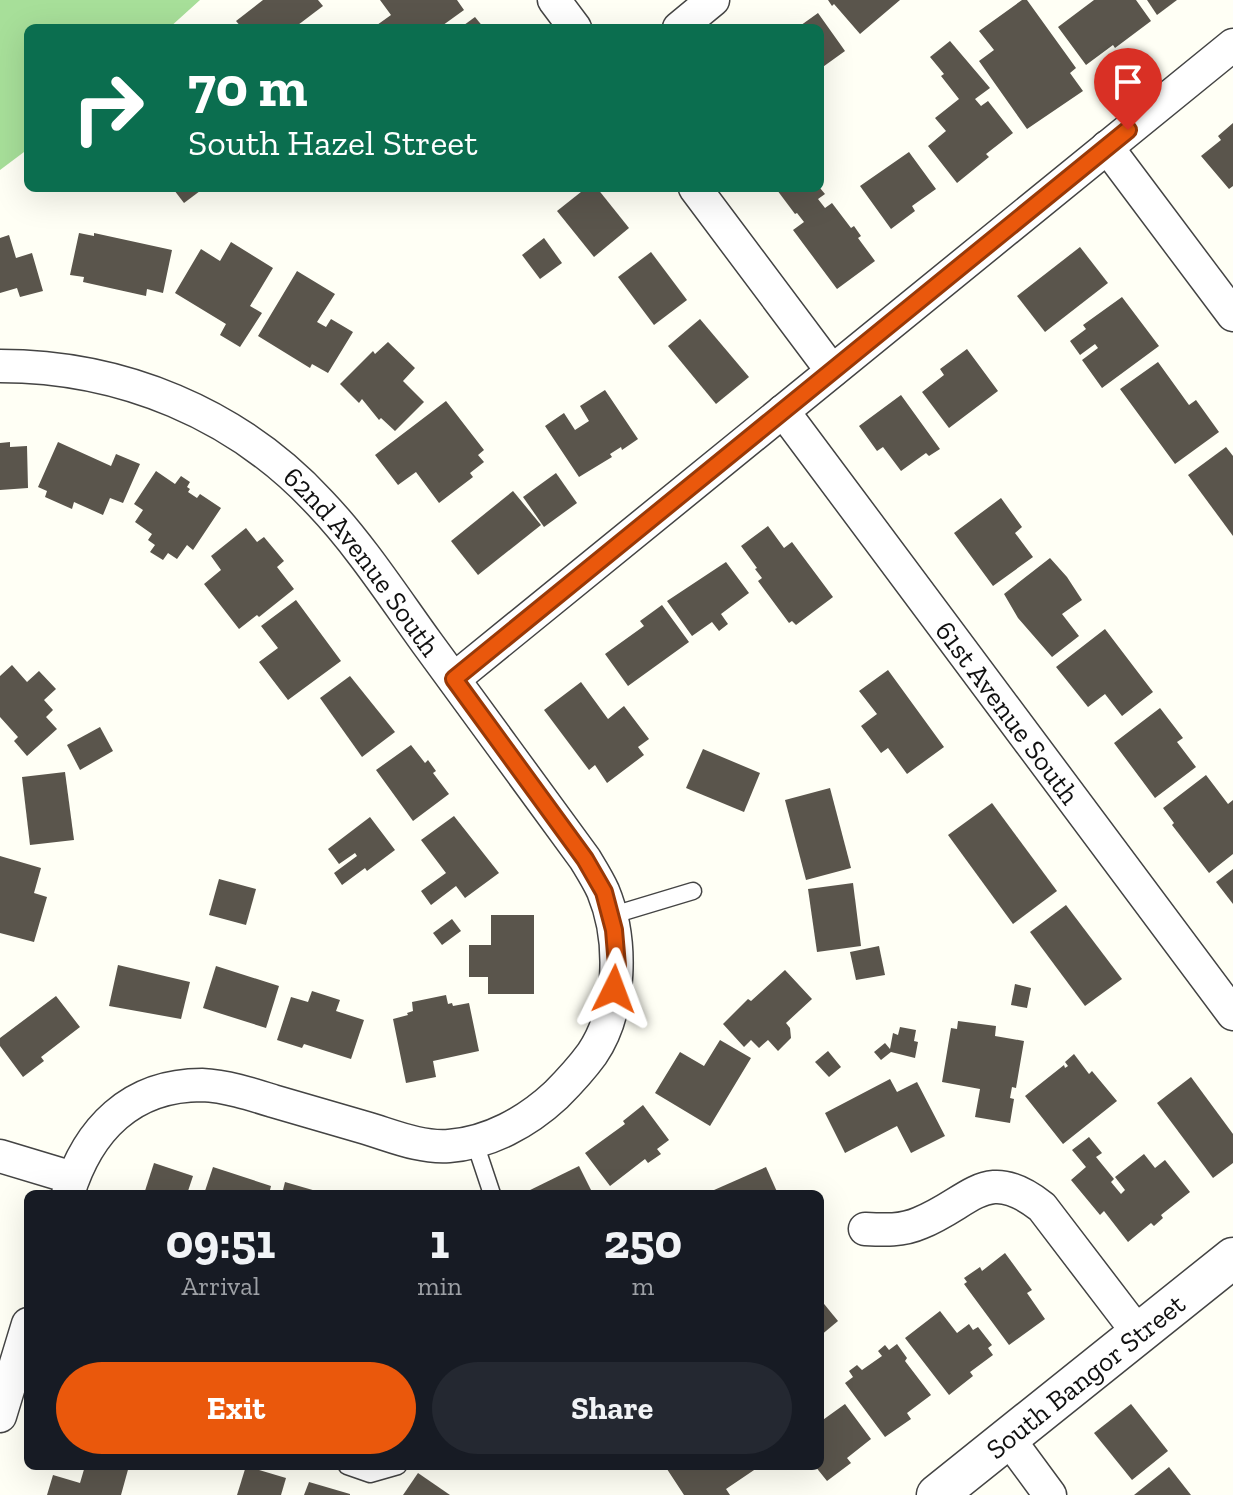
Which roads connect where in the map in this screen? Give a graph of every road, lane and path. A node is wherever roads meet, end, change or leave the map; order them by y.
1 (554, 0) edge
2 (713, 0) edge
3 (572, 24) edge
4 (684, 24) edge
5 (1233, 45) edge
6 (1107, 147) junction
7 (698, 192) edge
8 (1233, 315) edge
9 (0, 366) edge
10 (832, 371) junction
11 (783, 411) junction
12 (454, 679) junction
13 (693, 891) dead end
14 (610, 916) junction
15 (1233, 1014) edge
16 (474, 1140) junction
17 (0, 1156) edge
18 (70, 1186) edge
19 (491, 1190) edge
20 (865, 1229) dead end
21 (1233, 1258) edge
22 (1139, 1334) junction
23 (24, 1337) edge
24 (0, 1416) edge
25 (1008, 1438) junction
26 (358, 1470) edge
27 (384, 1470) edge
28 (937, 1495) edge
29 (1050, 1495) edge

1 - 3 street
2 - 4 street
5 - 6 street
6 - 8 street
6 - 10 street
7 - 10 street
9 - 12 street, 62nd Avenue South
10 - 11 street
11 - 12 street
11 - 15 street, 61st Avenue South
12 - 14 street, 62nd Avenue South
13 - 14 lane
14 - 16 street, 62nd Avenue South
16 - 18 street, 62nd Avenue South
16 - 19 lane
17 - 18 street
20 - 22 street
21 - 22 street, South Bangor Street
22 - 25 street, South Bangor Street
23 - 24 street
25 - 28 street, South Bangor Street
25 - 29 street
26 - 27 lane

